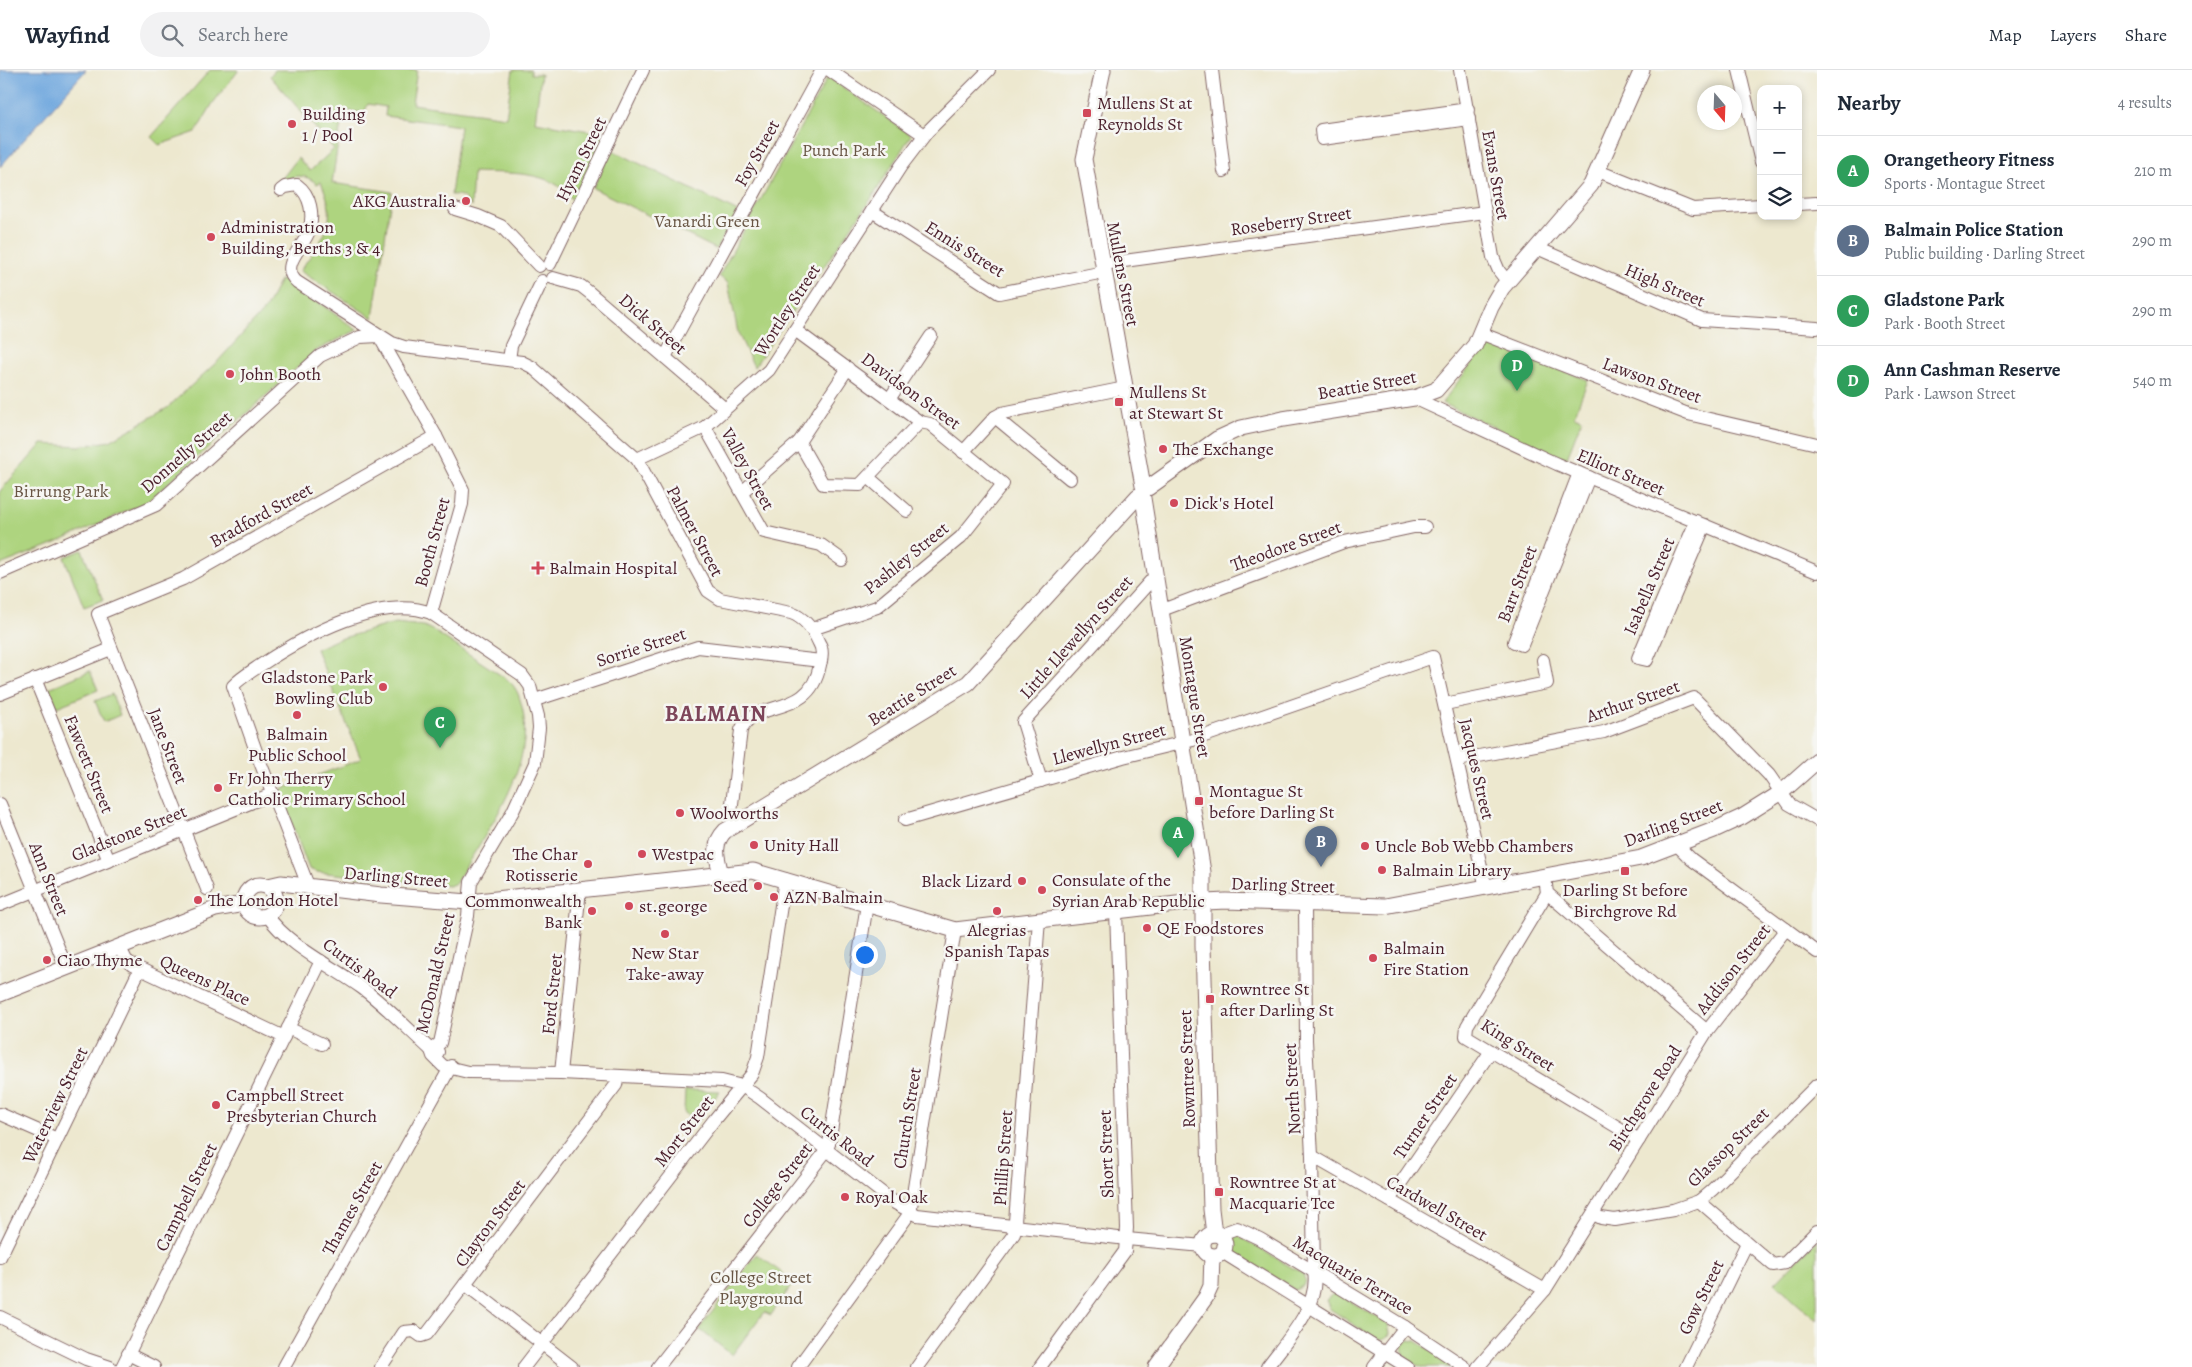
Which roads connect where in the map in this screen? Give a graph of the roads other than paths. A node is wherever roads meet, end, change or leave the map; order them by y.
1 (644, 70) edge
2 (822, 70) edge
3 (829, 70) edge
4 (988, 70) edge
5 (1103, 70) edge
6 (1212, 70) edge
7 (1460, 70) edge
8 (1642, 70) edge
9 (1739, 70) edge
10 (1468, 114) junction
11 (1391, 124) dead end
12 (924, 136) junction
13 (1757, 145) edge
14 (1224, 171) dead end
15 (1598, 171) junction
16 (281, 190) dead end
17 (1817, 203) edge
18 (1802, 204) edge
19 (1757, 206) edge
20 (455, 209) dead end
21 (872, 211) junction
22 (1485, 212) junction
23 (1537, 248) junction
24 (545, 265) junction
25 (1103, 268) junction
26 (548, 280) junction
27 (1507, 281) junction
28 (1817, 328) edge
29 (795, 330) junction
30 (1480, 333) junction
31 (379, 336) junction
32 (931, 336) dead end
33 (665, 358) junction
34 (510, 360) junction
35 (848, 368) junction
36 (1125, 388) junction
37 (890, 398) junction
38 (1414, 398) junction
39 (724, 408) junction
40 (995, 417) junction
41 (920, 422) junction
42 (705, 427) junction
43 (436, 436) junction
44 (799, 442) junction
45 (1817, 444) edge
46 (963, 452) junction
47 (637, 460) junction
48 (1584, 475) junction
49 (1070, 479) dead end
50 (864, 481) junction
51 (1003, 484) joint
52 (742, 492) junction
53 (1143, 492) junction
54 (907, 511) dead end
55 (1700, 523) junction
56 (1425, 527) dead end
57 (842, 560) dead end
58 (1817, 572) edge
59 (0, 573) edge
60 (1156, 575) junction
61 (1534, 603) dead end
62 (1162, 610) junction
63 (431, 613) junction
64 (98, 614) joint
65 (1662, 614) dead end
66 (812, 629) junction
67 (111, 649) junction
68 (1433, 657) joint
69 (1543, 660) dead end
70 (821, 661) junction
71 (35, 679) junction
72 (0, 694) edge
73 (535, 700) junction
74 (1445, 704) junction
75 (1183, 742) junction
76 (1458, 760) junction
77 (1817, 761) edge
78 (1041, 781) junction
79 (1782, 792) junction
80 (272, 794) junction
81 (0, 804) edge
82 (905, 820) dead end
83 (1817, 820) edge
84 (734, 826) junction
85 (183, 830) junction
86 (1676, 844) junction
87 (109, 861) junction
88 (721, 874) junction
89 (1545, 877) junction
90 (785, 880) junction
91 (268, 886) junction
92 (309, 888) junction
93 (1486, 888) junction
94 (580, 889) junction
95 (207, 890) dead end
96 (35, 891) junction
97 (1548, 893) junction
98 (276, 899) junction
99 (469, 902) junction
100 (1203, 902) junction
101 (244, 904) junction
102 (867, 904) junction
103 (1305, 904) junction
104 (0, 905) edge
105 (1116, 911) junction
106 (267, 915) junction
107 (1039, 920) junction
108 (1786, 929) junction
109 (955, 930) junction
110 (119, 946) junction
111 (1817, 952) edge
112 (321, 961) junction
113 (66, 967) junction
114 (140, 969) junction
115 (0, 994) edge
116 (1707, 1031) junction
117 (286, 1032) junction
118 (322, 1044) dead end
119 (431, 1050) junction
120 (1490, 1051) junction
121 (451, 1066) junction
122 (561, 1073) junction
123 (618, 1077) junction
124 (1817, 1085) edge
125 (742, 1086) junction
126 (0, 1114) edge
127 (57, 1139) junction
128 (1639, 1140) junction
129 (826, 1151) junction
130 (1312, 1156) junction
131 (1389, 1200) junction
132 (1699, 1201) junction
133 (910, 1213) junction
134 (1593, 1214) junction
135 (1015, 1225) junction
136 (1817, 1231) edge
137 (1216, 1234) junction
138 (1126, 1239) junction
139 (1747, 1243) junction
140 (1212, 1251) junction
141 (0, 1257) edge
142 (1314, 1272) junction
143 (465, 1284) junction
144 (1545, 1290) junction
145 (1308, 1306) junction
146 (0, 1318) edge
147 (1405, 1327) junction
148 (542, 1345) junction
149 (128, 1354) junction
150 (1385, 1354) junction
151 (110, 1367) edge
152 (122, 1367) edge
153 (154, 1367) edge
154 (284, 1367) edge
155 (381, 1367) edge
156 (524, 1367) edge
157 (572, 1367) edge
158 (658, 1367) edge
159 (798, 1367) edge
160 (917, 1367) edge
161 (1040, 1367) edge
162 (1156, 1367) edge
163 (1268, 1367) edge
164 (1374, 1367) edge
165 (1407, 1367) edge
166 (1465, 1367) edge
167 (1478, 1367) edge
168 (1686, 1367) edge

1 - 24 street, Hyam Street
2 - 33 street, Foy Street
3 - 12 street
4 - 12 street, Wortley Street
5 - 25 street, Mullens Street
6 - 14 street
7 - 10 street, Evans Street
8 - 15 street, Beattie Street
9 - 13 street
10 - 11 street
10 - 22 street, Evans Street
12 - 21 street, Wortley Street
15 - 19 street
15 - 23 street, Beattie Street
16 - 31 street, Booth Street
17 - 18 street
20 - 24 street
21 - 25 street, Ennis Street
21 - 29 street, Wortley Street
22 - 25 street, Roseberry Street
22 - 27 street, Evans Street
23 - 27 street, Beattie Street
23 - 28 street, High Street
24 - 26 street
25 - 36 street, Mullens Street
26 - 33 street, Dick Street
26 - 34 street
27 - 30 street, Beattie Street
29 - 35 street, Davidson Street
29 - 39 street, Wortley Street
30 - 38 street, Beattie Street
30 - 45 street, Lawson Street
31 - 34 street, Palmer Street
31 - 43 street, Booth Street
31 - 59 street, Donnelly Street
32 - 37 street
33 - 39 street, Dick Street
34 - 47 street, Palmer Street
35 - 37 street, Davidson Street
35 - 44 street
36 - 40 street
36 - 53 street, Mullens Street
37 - 41 street, Davidson Street
38 - 48 street, Elliott Street
38 - 53 street, Beattie Street
39 - 42 street, Wortley Street
40 - 46 street
40 - 49 street
41 - 46 street, Davidson Street
41 - 50 street
42 - 47 street, Wortley Street
42 - 52 street, Valley Street
43 - 63 street, Booth Street
43 - 64 street, Bradford Street
44 - 50 street
44 - 52 street
46 - 51 street, Davidson Street
47 - 66 street, Palmer Street
48 - 55 street, Elliott Street
48 - 61 street, Barr Street
50 - 54 street
51 - 66 street, Pashley Street
52 - 57 street, Valley Street
53 - 60 street, Montague Street
53 - 84 street, Beattie Street
55 - 58 street, Elliott Street
55 - 65 street, Isabella Street
56 - 62 street, Theodore Street
60 - 62 street, Montague Street
60 - 78 street, Little Llewellyn Street
62 - 75 street, Montague Street
63 - 73 street, Booth Street
63 - 80 street
64 - 67 street, Jane Street
66 - 70 street, Palmer Street
67 - 71 street
67 - 85 street, Jane Street
68 - 74 street, Jacques Street
68 - 75 street, Llewellyn Street
69 - 74 street
70 - 73 street, Sorrie Street
70 - 84 street, Palmer Street
71 - 72 street
71 - 87 street, Fawcett Street
73 - 99 street, Booth Street
74 - 76 street, Jacques Street
75 - 78 street, Llewellyn Street
75 - 100 street, Montague Street
76 - 79 street, Arthur Street
76 - 93 street, Jacques Street
77 - 79 street, Darling Street
78 - 82 street, Llewellyn Street
79 - 83 street
79 - 86 street, Darling Street
80 - 85 street, Gladstone Street
80 - 92 street
81 - 96 street, Ann Street
84 - 88 street, Beattie Street
85 - 87 street, Gladstone Street
85 - 95 street, Jane Street
86 - 89 street, Darling Street
86 - 108 street
87 - 96 street, Gladstone Street
88 - 90 street, Darling Street
88 - 94 street, Darling Street
89 - 93 street, Darling Street
89 - 97 street
90 - 102 street, Darling Street
90 - 125 street, Mort Street
91 - 92 street, Darling Street
91 - 98 street
91 - 101 street
92 - 98 street, Darling Street
92 - 99 street, Darling Street
93 - 103 street, Darling Street
94 - 99 street, Darling Street
94 - 122 street, Ford Street
96 - 104 street, Gladstone Street
96 - 113 street, Ann Street
97 - 116 street
97 - 120 street, King Street
98 - 106 street
99 - 119 street, McDonald Street
100 - 103 street, Darling Street
100 - 105 street, Darling Street
100 - 137 street, Rowntree Street
101 - 106 street
101 - 110 street
102 - 109 street, Darling Street
102 - 129 street, College Street
103 - 130 street, North Street
105 - 107 street, Darling Street
105 - 138 street, Short Street
106 - 112 street, Curtis Road
107 - 109 street, Darling Street
107 - 135 street, Phillip Street
108 - 111 street
108 - 116 street, Addison Street
109 - 133 street, Church Street
110 - 113 street
110 - 114 street, Queens Place
112 - 117 street, Campbell Street
112 - 119 street, Curtis Road
113 - 115 street
114 - 117 street, Queens Place
114 - 127 street, Waterview Street
116 - 128 street, Birchgrove Road
117 - 118 street, Queens Place
117 - 149 street, Campbell Street
119 - 121 street, Curtis Road
120 - 128 street, King Street
120 - 131 street, Turner Street
121 - 122 street, Curtis Road
121 - 154 street, Thames Street
122 - 123 street, Curtis Road
123 - 125 street, Curtis Road
123 - 143 street, Clayton Street
124 - 132 street, Glassop Street
125 - 129 street, Curtis Road
125 - 148 street, Mort Street
126 - 127 street
127 - 141 street, Waterview Street
128 - 134 street, Birchgrove Road
129 - 133 street, Curtis Road
129 - 158 street, College Street
130 - 131 street, Cardwell Street
130 - 142 street, North Street
131 - 144 street, Cardwell Street
132 - 134 street, Glassop Street
132 - 139 street
133 - 135 street, Curtis Road
133 - 159 street, Church Street
134 - 144 street, Birchgrove Road
135 - 138 street, Curtis Road
135 - 160 street, Phillip Street
136 - 139 street
137 - 140 street
137 - 142 street, Macquarie Terrace
138 - 140 street, Curtis Road
138 - 161 street, Short Street
139 - 168 street, Gow Street
140 - 145 street
140 - 162 street
142 - 145 street, North Street
142 - 147 street, Macquarie Terrace
143 - 148 street
143 - 155 street, Clayton Street
144 - 167 street, Birchgrove Road
145 - 150 street
145 - 163 street, North Street
146 - 151 street
147 - 150 street
147 - 166 street, Macquarie Terrace
148 - 156 street, Mort Street
148 - 157 street
149 - 152 street, Campbell Street
149 - 153 street
150 - 164 street
150 - 165 street

